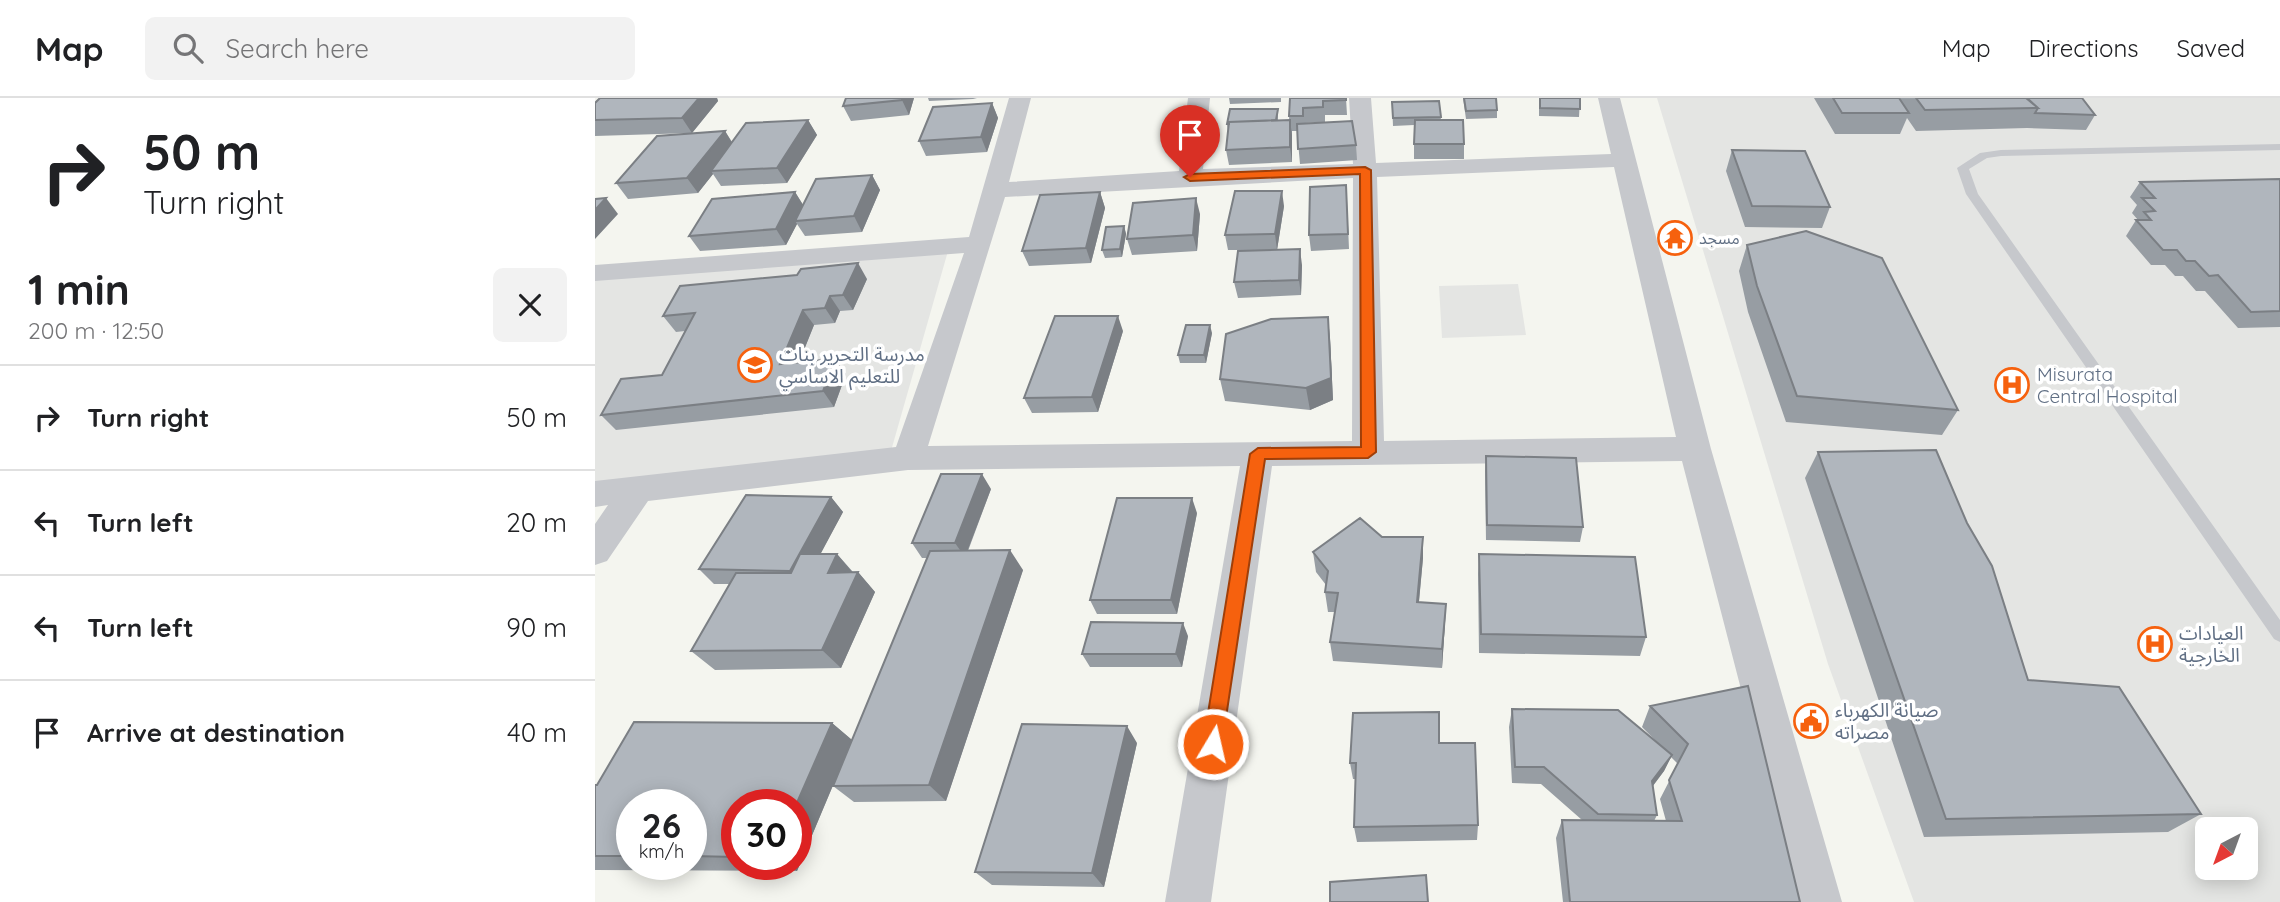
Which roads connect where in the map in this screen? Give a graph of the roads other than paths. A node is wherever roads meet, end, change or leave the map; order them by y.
1 (1020, 98) edge
2 (1199, 98) edge
3 (1360, 98) edge
4 (1609, 98) edge
5 (2280, 147) edge
6 (1625, 160) junction
7 (1365, 170) junction
8 (1190, 177) junction
9 (996, 190) junction
10 (980, 244) junction
11 (595, 273) edge
12 (1695, 449) junction
13 (1368, 452) junction
14 (1258, 454) junction
15 (908, 458) junction
16 (638, 489) junction
17 (595, 494) edge
18 (595, 551) edge
19 (2280, 634) edge
20 (1188, 902) edge
21 (1819, 902) edge

1 - 9 street
2 - 8 street
3 - 7 street
4 - 6 street
5 - 19 lane
6 - 7 street
6 - 12 street
7 - 8 street
7 - 13 street
8 - 9 street
9 - 10 street
10 - 11 street
10 - 15 street
12 - 13 street
12 - 21 street
13 - 14 street
14 - 15 street
14 - 20 street
15 - 16 street
16 - 17 street
16 - 18 street

